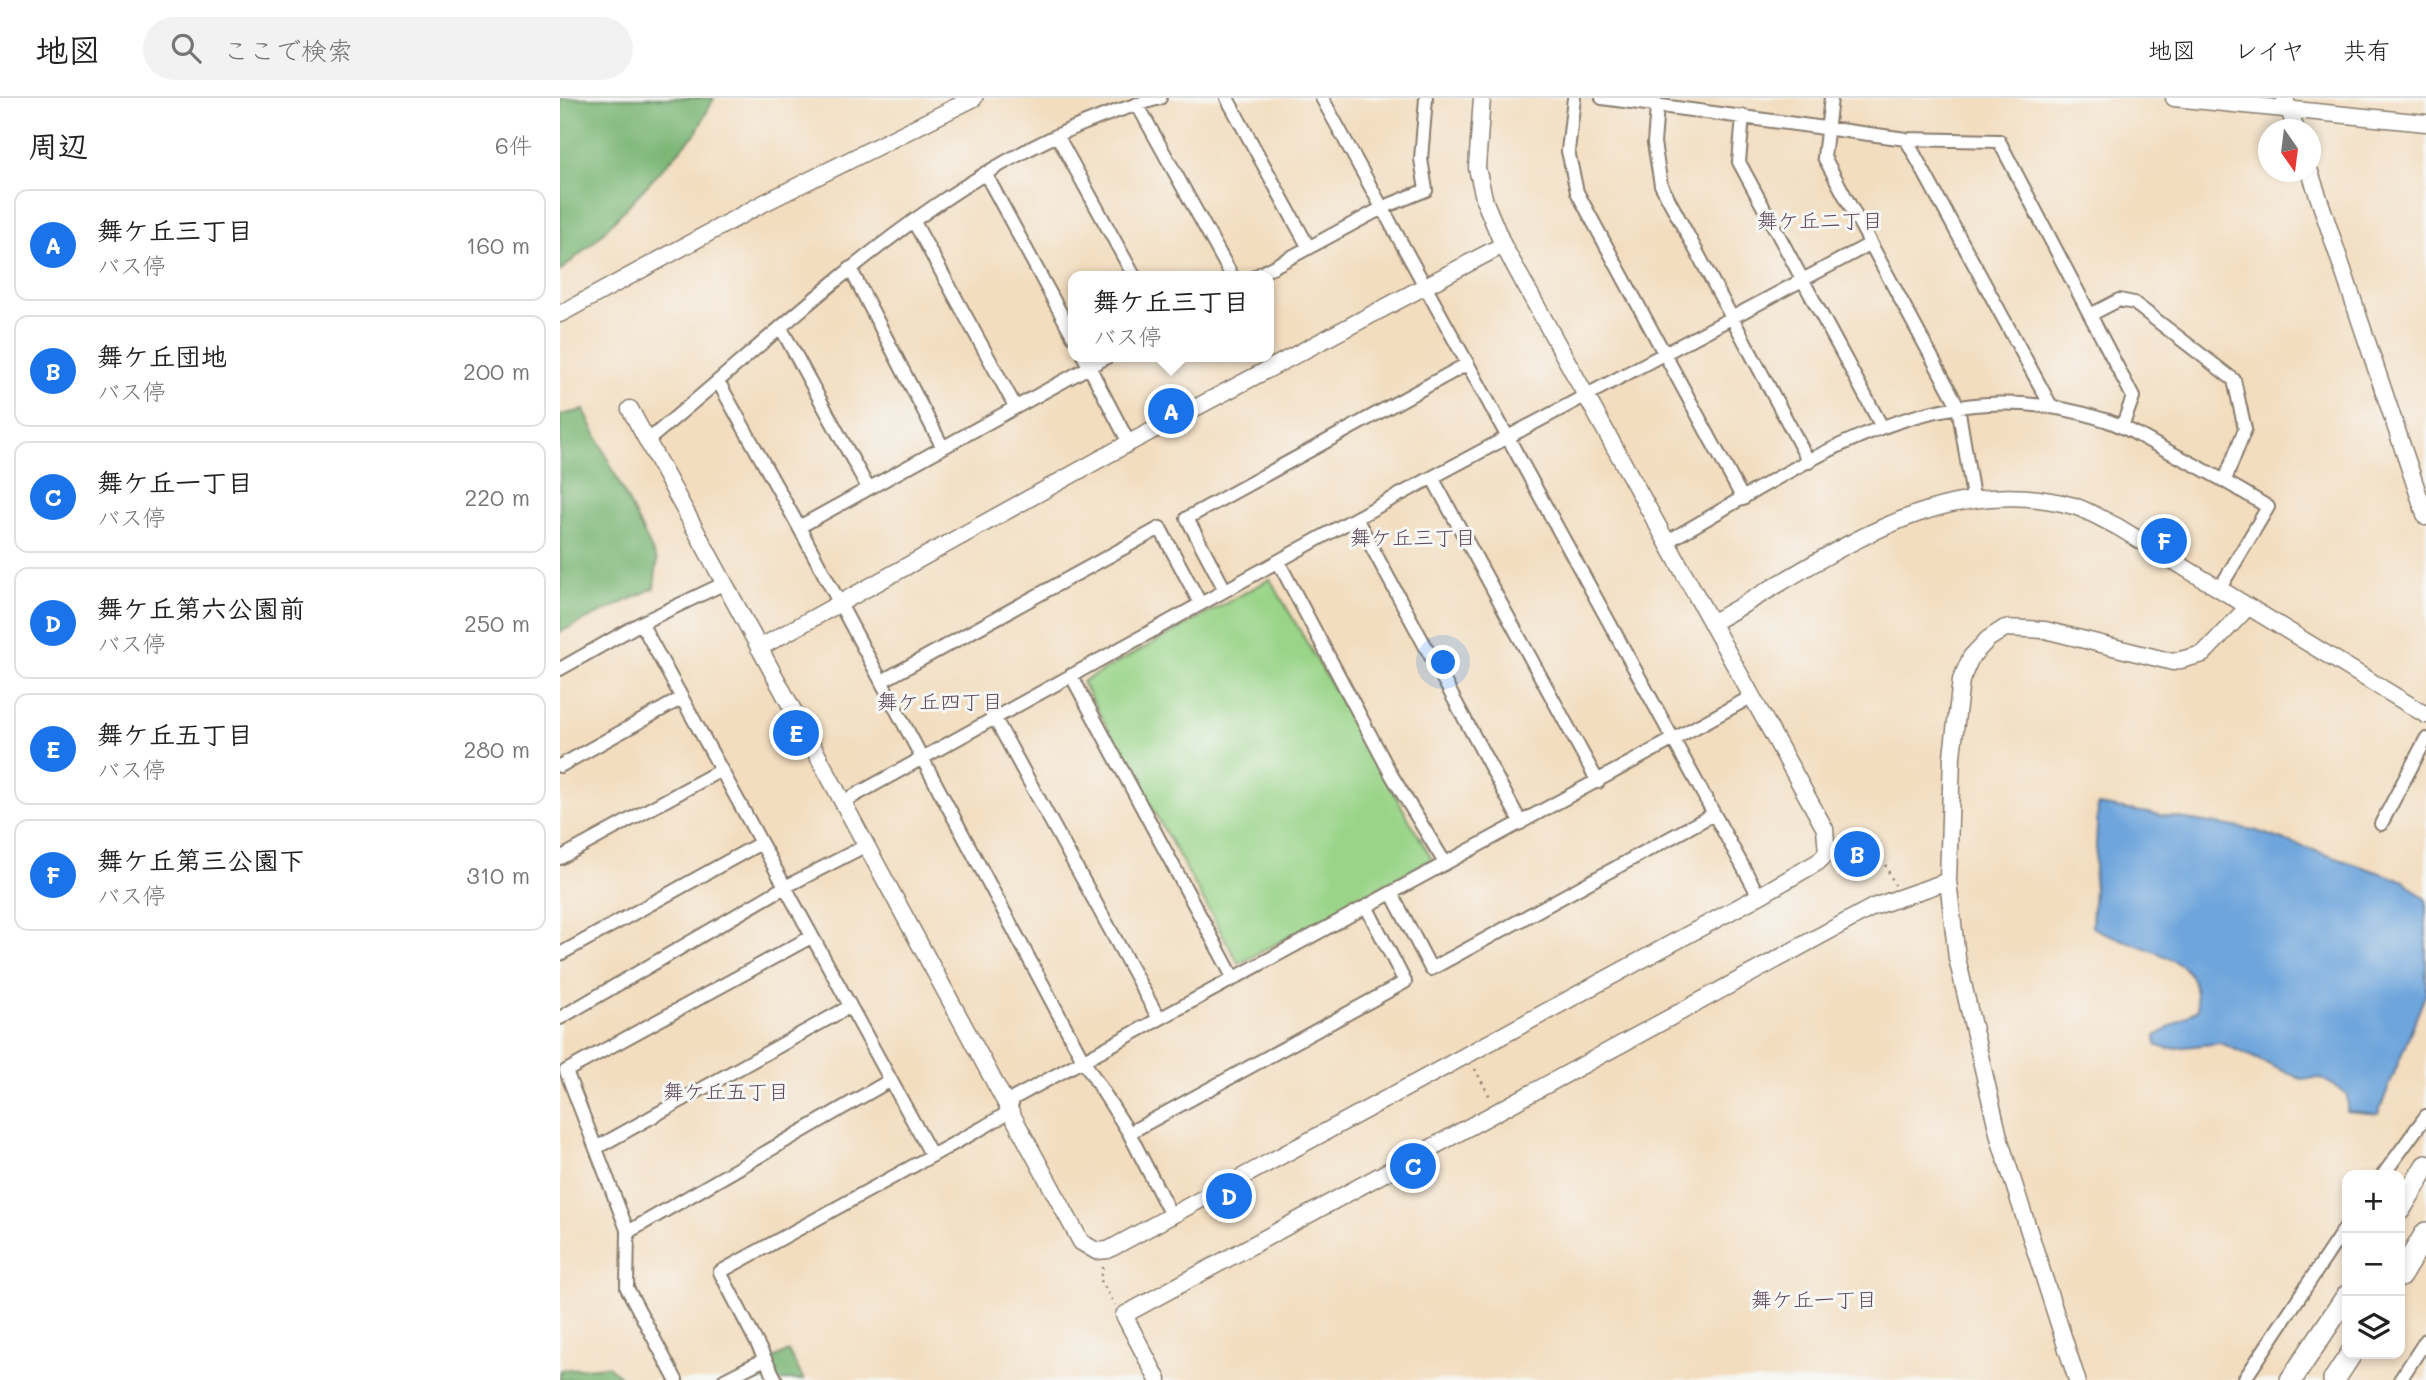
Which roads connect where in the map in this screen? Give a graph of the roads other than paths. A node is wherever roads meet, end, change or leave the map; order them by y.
1 (974, 98) edge
2 (1160, 98) edge
3 (1227, 98) edge
4 (1322, 98) edge
5 (1426, 98) edge
6 (1482, 98) edge
7 (1574, 98) edge
8 (1602, 98) edge
9 (1831, 98) edge
10 (2175, 98) edge
11 (1138, 104) junction
12 (2287, 104) edge
13 (1657, 107) junction
14 (1743, 116) junction
15 (2426, 123) edge
16 (1827, 126) junction
17 (1058, 137) junction
18 (1906, 139) junction
19 (985, 173) junction
20 (2313, 182) edge
21 (1384, 207) junction
22 (914, 222) junction
23 (1870, 244) junction
24 (1503, 245) junction
25 (1309, 248) junction
26 (850, 268) junction
27 (1131, 271) edge
28 (1229, 271) edge
29 (1265, 271) edge
30 (1802, 281) junction
31 (1426, 286) junction
32 (560, 314) edge
33 (2090, 315) junction
34 (1732, 318) junction
35 (1068, 327) edge
36 (781, 328) junction
37 (1663, 354) junction
38 (1085, 362) edge
39 (1088, 362) edge
40 (1468, 364) junction
41 (719, 383) junction
42 (1587, 394) junction
43 (1015, 406) junction
44 (1958, 406) junction
45 (2051, 406) junction
46 (630, 409) dead end
47 (1882, 427) junction
48 (2122, 427) junction
49 (1507, 438) junction
50 (647, 441) junction
51 (1129, 443) junction
52 (942, 446) junction
53 (1810, 462) junction
54 (1433, 479) junction
55 (2225, 480) junction
56 (868, 488) junction
57 (1973, 498) junction
58 (1743, 499) junction
59 (2426, 517) edge
60 (1356, 518) junction
61 (799, 527) junction
62 (1668, 541) junction
63 (1279, 563) junction
64 (723, 584) junction
65 (2220, 589) junction
66 (1225, 590) junction
67 (838, 603) junction
68 (1200, 603) junction
69 (2247, 608) junction
70 (1713, 622) junction
71 (641, 623) junction
72 (759, 648) junction
73 (560, 669) edge
74 (1072, 675) junction
75 (882, 681) junction
76 (1751, 697) junction
77 (682, 698) junction
78 (2426, 715) edge
79 (995, 716) junction
80 (2426, 739) edge
81 (1674, 741) junction
82 (922, 756) junction
83 (560, 766) edge
84 (721, 770) junction
85 (1598, 782) junction
86 (843, 802) junction
87 (1712, 815) junction
88 (1521, 822) junction
89 (2381, 824) dead end
90 (759, 844) junction
91 (865, 846) junction
92 (560, 858) edge
93 (1445, 863) junction
94 (1948, 881) junction
95 (783, 888) junction
96 (1392, 894) junction
97 (1759, 896) junction
98 (1367, 908) junction
99 (811, 937) junction
100 (560, 954) edge
101 (1234, 979) junction
102 (849, 1007) junction
103 (560, 1018) edge
104 (1159, 1019) junction
105 (1083, 1060) junction
106 (889, 1081) junction
107 (1009, 1111) junction
108 (2426, 1116) edge
109 (1129, 1133) junction
110 (596, 1148) junction
111 (932, 1154) junction
112 (2426, 1166) edge
113 (2387, 1170) edge
114 (2405, 1201) edge
115 (1172, 1217) junction
116 (628, 1232) junction
117 (2342, 1233) edge
118 (2426, 1233) edge
119 (2405, 1268) edge
120 (2342, 1304) edge
121 (2426, 1340) edge
122 (765, 1359) junction
123 (2348, 1359) edge
124 (676, 1380) edge
125 (724, 1380) edge
126 (776, 1380) edge
127 (1158, 1380) edge
128 (2077, 1380) edge
129 (2245, 1380) edge
130 (2291, 1380) edge
131 (2333, 1380) edge
132 (2400, 1380) edge

1 - 32 street
2 - 11 street
3 - 25 street
4 - 21 street
5 - 21 street
6 - 24 street
7 - 37 street
8 - 13 street
9 - 16 street
10 - 12 street
11 - 17 street
11 - 28 street
12 - 15 street
13 - 14 street
13 - 34 street
14 - 16 street
14 - 30 street
16 - 18 street
16 - 23 street
17 - 19 street
17 - 27 street
18 - 33 street
18 - 45 street
19 - 22 street
19 - 35 street
20 - 59 street
21 - 25 street
21 - 31 street
22 - 26 street
22 - 43 street
23 - 30 street
23 - 44 street
24 - 31 street
24 - 42 street
25 - 29 street
26 - 36 street
26 - 52 street
30 - 34 street
30 - 47 street
31 - 40 street
31 - 51 street
33 - 48 street
33 - 55 street
34 - 37 street
34 - 53 street
36 - 41 street
36 - 56 street
37 - 42 street
37 - 58 street
38 - 43 street
39 - 51 street
40 - 49 street
40 - 66 street
41 - 50 street
41 - 61 street
42 - 49 street
42 - 62 street
43 - 52 street
44 - 45 street
44 - 47 street
44 - 57 street
45 - 48 street
46 - 50 street
47 - 53 street
48 - 55 street
49 - 54 street
49 - 81 street
50 - 64 street
51 - 67 street
52 - 56 street
53 - 58 street
54 - 60 street
54 - 85 street
55 - 65 street
56 - 61 street
57 - 65 street
57 - 70 street
58 - 62 street
60 - 63 street
60 - 88 street
61 - 67 street
62 - 70 street
63 - 66 street
63 - 93 street
64 - 71 street
64 - 72 street
65 - 69 street
66 - 68 street
67 - 72 street
67 - 75 street
68 - 74 street
68 - 75 street
69 - 78 street
69 - 94 street
70 - 76 street
71 - 73 street
71 - 77 street
72 - 86 street
74 - 79 street
74 - 101 street
75 - 82 street
76 - 81 street
76 - 97 street
77 - 83 street
77 - 84 street
79 - 82 street
79 - 104 street
80 - 89 street
81 - 85 street
81 - 87 street
82 - 86 street
82 - 105 street
84 - 90 street
84 - 92 street
85 - 88 street
86 - 91 street
87 - 96 street
87 - 97 street
88 - 93 street
90 - 95 street
90 - 100 street
91 - 95 street
91 - 107 street
93 - 96 street
94 - 127 street
94 - 128 street
95 - 99 street
95 - 103 street
96 - 98 street
97 - 115 street
98 - 101 street
98 - 109 street
99 - 102 street
99 - 110 street
101 - 104 street
102 - 106 street
102 - 110 street
104 - 105 street
105 - 107 street
105 - 109 street
106 - 111 street
106 - 116 street
107 - 111 street
107 - 115 street
108 - 113 street
109 - 115 street
110 - 116 street
111 - 122 street
112 - 114 highway
116 - 124 street
117 - 129 street
118 - 119 highway
120 - 130 highway
121 - 132 street
122 - 125 street
122 - 126 street
123 - 131 highway

